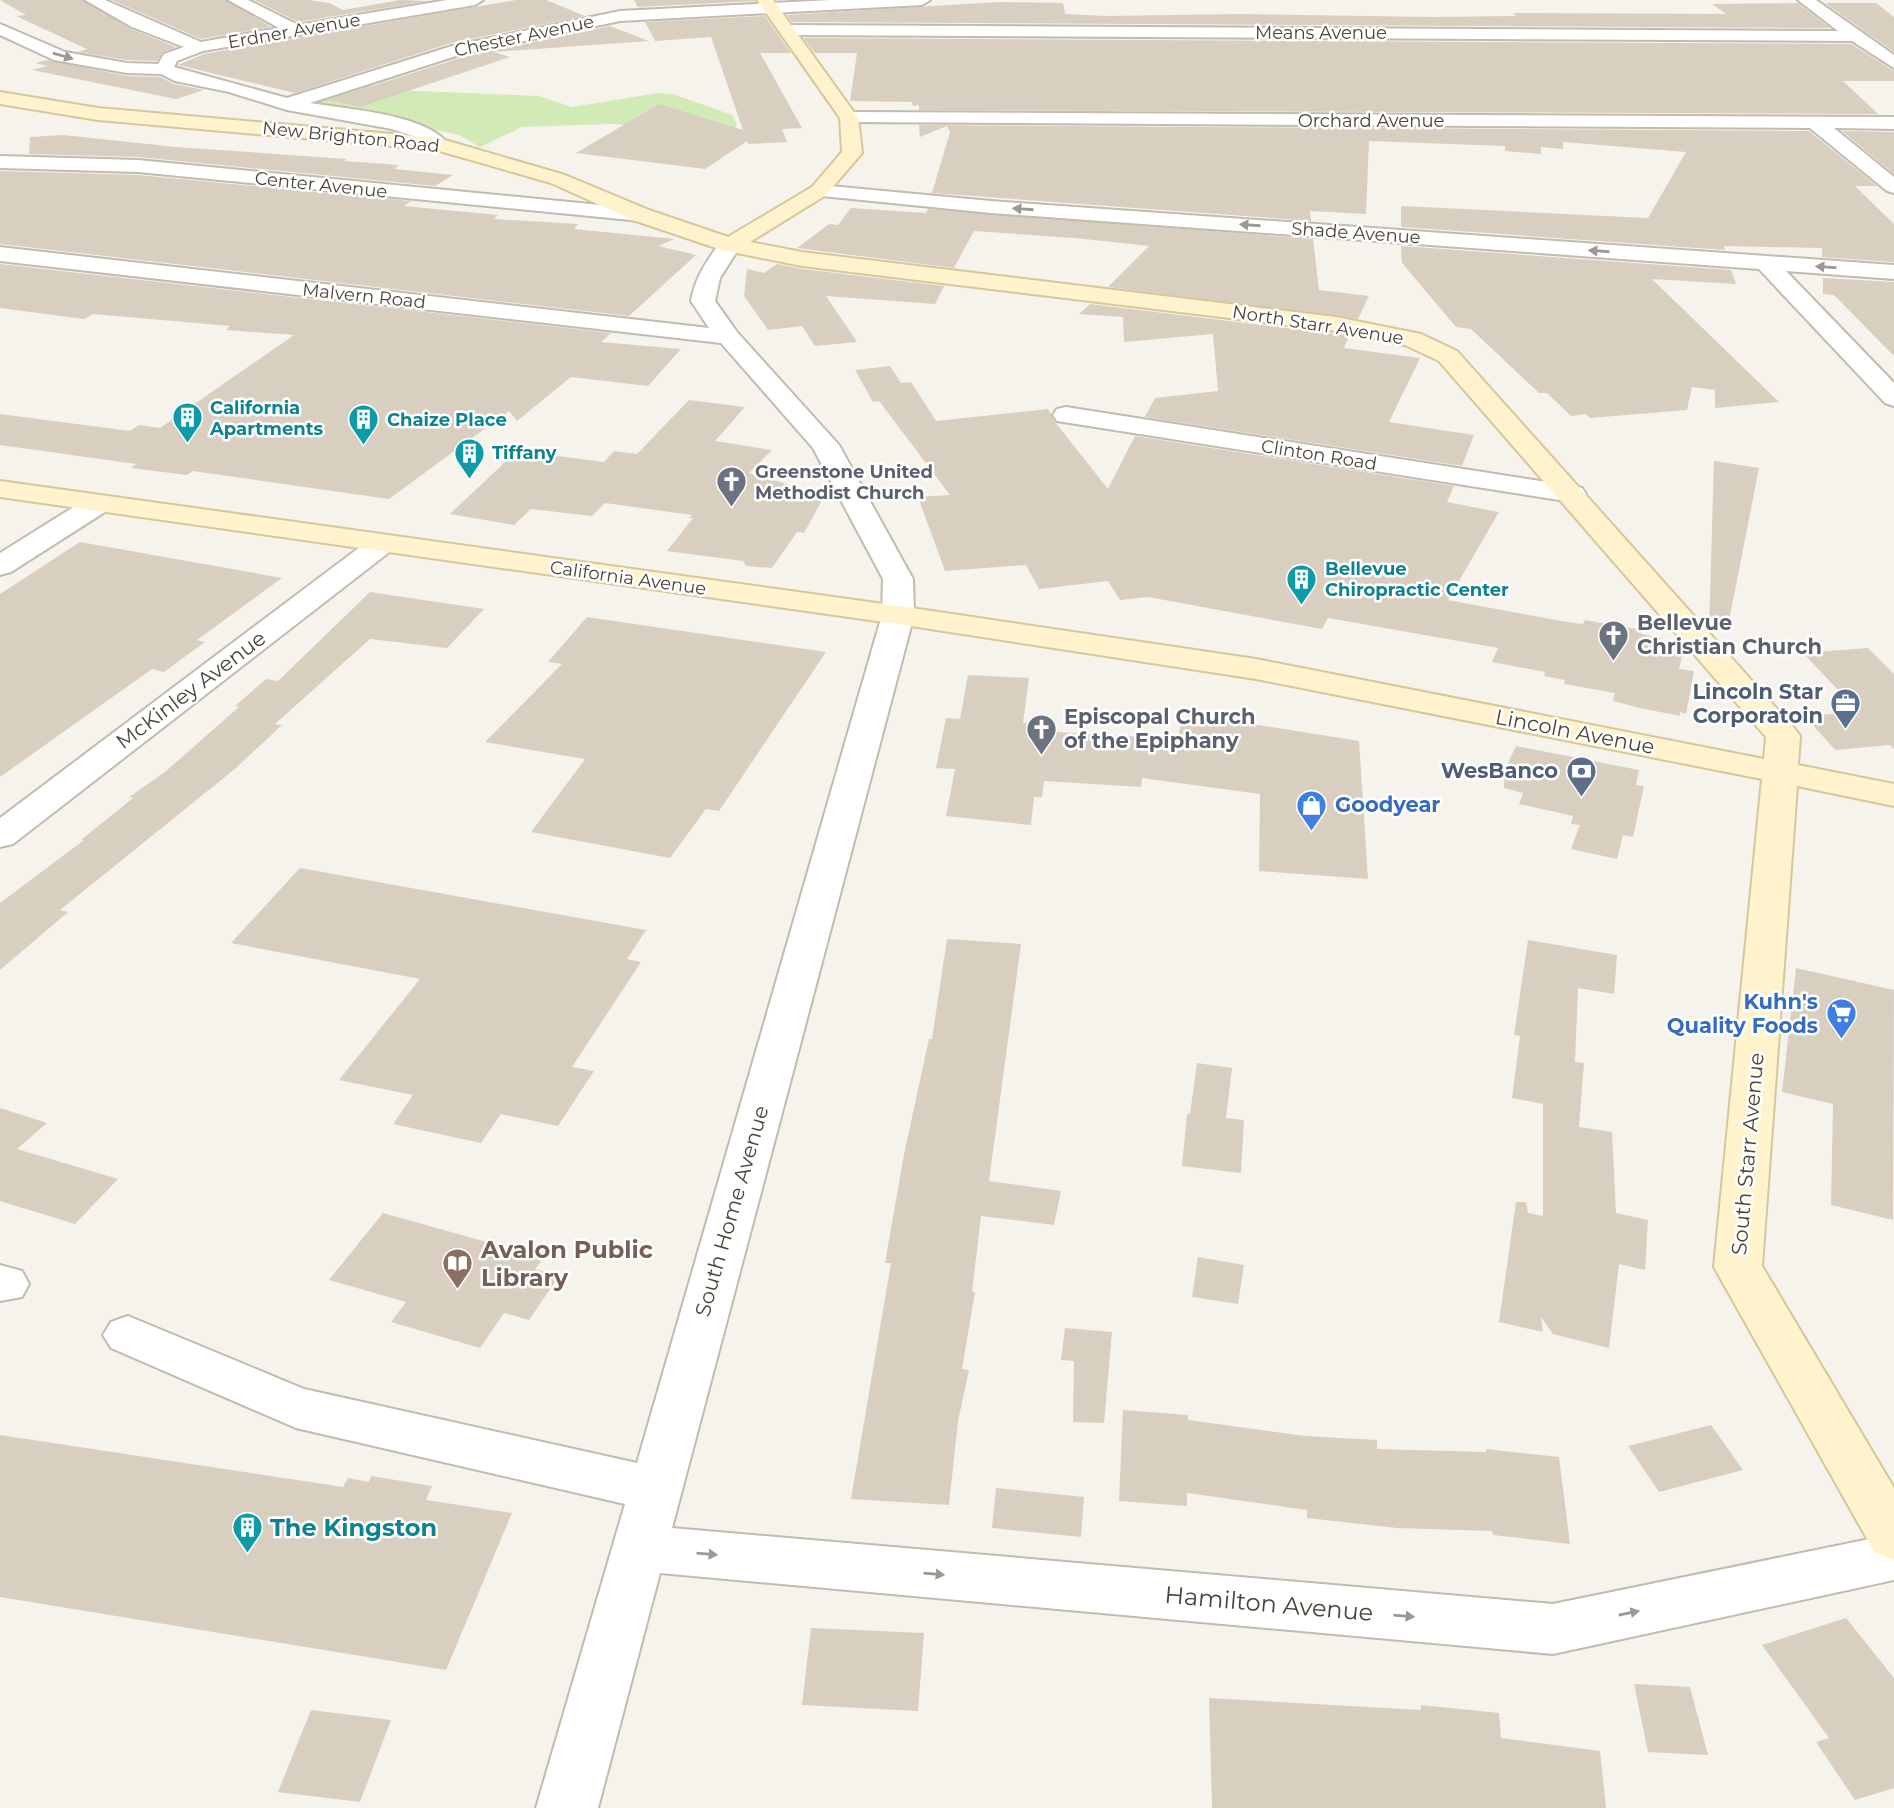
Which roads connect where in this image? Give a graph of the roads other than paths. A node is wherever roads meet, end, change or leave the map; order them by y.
1 (93, 0) edge
2 (236, 0) edge
3 (472, 0) edge
4 (922, 0) edge
5 (1806, 0) edge
6 (767, 3) edge
7 (0, 29) edge
8 (295, 30) junction
9 (786, 30) junction
10 (473, 32) junction
11 (1857, 36) junction
12 (198, 47) junction
13 (1894, 63) edge
14 (164, 69) junction
15 (0, 97) edge
16 (287, 104) junction
17 (849, 118) junction
18 (1815, 123) junction
19 (1894, 123) edge
20 (438, 144) junction
21 (0, 162) edge
22 (1894, 187) edge
23 (818, 191) junction
24 (641, 215) junction
25 (730, 245) junction
26 (0, 254) edge
27 (1766, 263) junction
28 (1894, 272) edge
29 (728, 337) junction
30 (1894, 398) edge
31 (1066, 415) dead end
32 (0, 489) edge
33 (1572, 494) junction
34 (98, 504) junction
35 (382, 544) junction
36 (0, 566) edge
37 (898, 615) junction
38 (1256, 669) joint
39 (1780, 773) junction
40 (1894, 794) edge
41 (0, 836) edge
42 (128, 1335) dead end
43 (655, 1489) junction
44 (1894, 1537) edge
45 (639, 1548) junction
46 (1894, 1557) edge
47 (567, 1808) edge

1 - 12 street
2 - 8 street
3 - 8 street, Erdner Avenue
3 - 10 street
4 - 6 street, Chester Avenue
5 - 11 street
6 - 9 street
6 - 10 street, Chester Avenue
7 -> 14 street
8 - 12 street, Erdner Avenue
9 - 11 street, Means Avenue
9 - 17 street
10 - 16 street, Chester Avenue
11 - 13 street
12 - 14 street, Erdner Avenue
14 - 16 street
15 - 20 street, New Brighton Road
16 - 20 street
17 - 18 street, Orchard Avenue
17 - 23 street
18 - 19 street, Orchard Avenue
18 - 22 street
20 - 24 street, New Brighton Road
21 - 24 street, Center Avenue
23 - 25 street
27 -> 23 street, Shade Avenue
24 - 25 street, New Brighton Road
25 - 29 street, South Home Avenue
25 - 33 street, North Starr Avenue
26 - 29 street, Malvern Road
28 -> 27 street, Shade Avenue
27 - 30 street
29 - 37 street, South Home Avenue
31 - 33 street, Clinton Road
32 - 34 street, California Avenue
33 - 39 street, North Starr Avenue
34 - 35 street, California Avenue
34 - 36 street
35 - 37 street, California Avenue
35 - 41 street, McKinley Avenue
37 - 38 street, California Avenue
37 - 43 street, South Home Avenue
38 - 39 street, Lincoln Avenue
39 - 40 street, Lincoln Avenue
39 - 44 street, South Starr Avenue
42 - 43 street
43 - 45 street, South Home Avenue
45 -> 46 street, Hamilton Avenue
45 - 47 street, South Home Avenue

